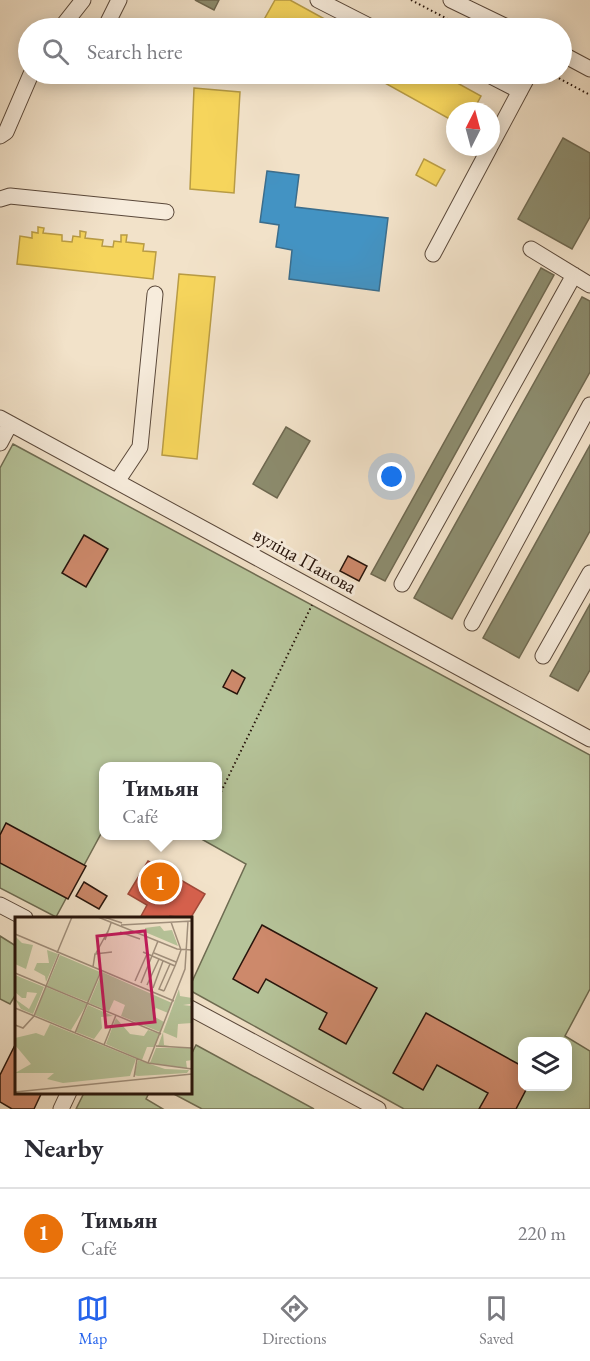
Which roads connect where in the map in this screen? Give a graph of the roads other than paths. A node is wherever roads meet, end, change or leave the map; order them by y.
1 (83, 0) edge
2 (119, 0) edge
3 (318, 0) edge
4 (452, 0) edge
5 (478, 6) edge
6 (69, 18) edge
7 (110, 18) edge
8 (353, 18) edge
9 (495, 18) edge
10 (572, 60) edge
11 (590, 69) edge
12 (27, 84) edge
13 (506, 84) edge
14 (524, 84) edge
15 (520, 91) junction
16 (500, 128) edge
17 (0, 136) edge
18 (485, 156) edge
19 (0, 199) edge
20 (166, 212) dead end
21 (531, 249) dead end
22 (434, 254) dead end
23 (574, 275) junction
24 (590, 285) edge
25 (155, 294) dead end
26 (590, 405) edge
27 (5, 421) edge
28 (0, 443) edge
29 (118, 480) junction
30 (590, 573) edge
31 (402, 584) dead end
32 (472, 623) dead end
33 (543, 657) dead end
34 (590, 739) edge
35 (0, 905) edge
36 (24, 917) edge
37 (192, 1009) edge
38 (68, 1094) edge
39 (60, 1109) edge
40 (378, 1109) edge

1 - 6 street
2 - 7 street
3 - 8 street
4 - 5 street
5 - 9 street
10 - 11 street
12 - 17 street
13 - 15 street
14 - 15 street
15 - 16 street
18 - 22 street
19 - 20 street
21 - 23 street
23 - 24 street
23 - 31 street
25 - 29 street
26 - 32 street
27 - 28 street
27 - 29 street, вуліца Панова
29 - 34 street, вуліца Панова
30 - 33 street
35 - 36 street
37 - 40 street
38 - 39 street

